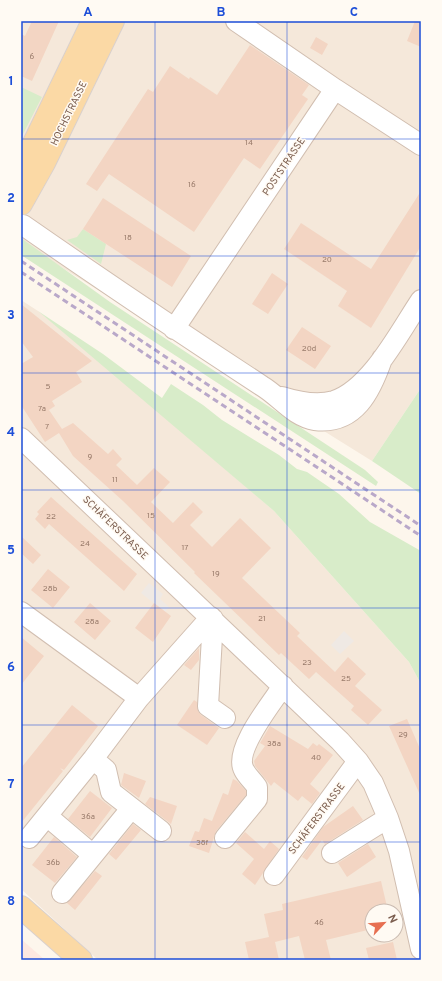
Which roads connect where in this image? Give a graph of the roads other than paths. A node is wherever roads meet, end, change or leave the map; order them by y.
1 (93, 21) edge
2 (113, 21) edge
3 (236, 21) edge
4 (335, 89) junction
5 (421, 144) edge
6 (21, 170) edge
7 (22, 214) edge
8 (421, 300) edge
9 (174, 328) junction
10 (21, 438) edge
11 (21, 612) edge
12 (212, 618) junction
13 (283, 686) junction
14 (139, 698) junction
15 (225, 718) dead end
16 (93, 759) junction
17 (358, 761) junction
18 (47, 816) junction
19 (125, 816) dead end
20 (388, 818) junction
21 (161, 831) dead end
22 (30, 838) dead end
23 (225, 838) dead end
24 (332, 853) dead end
25 (93, 855) junction
26 (274, 875) dead end
27 (62, 893) dead end
28 (21, 907) edge
29 (421, 949) edge
30 (80, 960) edge

1 - 6 main road, HOCHSTRASSE
2 - 7 main road, HOCHSTRASSE
3 - 4 street
4 - 5 street
4 - 9 street, POSTSTRASSE
7 - 9 street
8 - 9 street
10 - 12 street, SCHÄFERSTRASSE
11 - 14 street
12 - 13 street, SCHÄFERSTRASSE
12 - 14 street
12 - 15 street
13 - 17 street, SCHÄFERSTRASSE
13 - 23 street
14 - 16 street
16 - 18 street
16 - 21 street
17 - 20 street, SCHÄFERSTRASSE
17 - 26 street, SCHÄFERSTRASSE
18 - 22 street
18 - 25 street
19 - 25 street
20 - 24 street
20 - 29 street, SCHÄFERSTRASSE
25 - 27 street
28 - 30 main road

